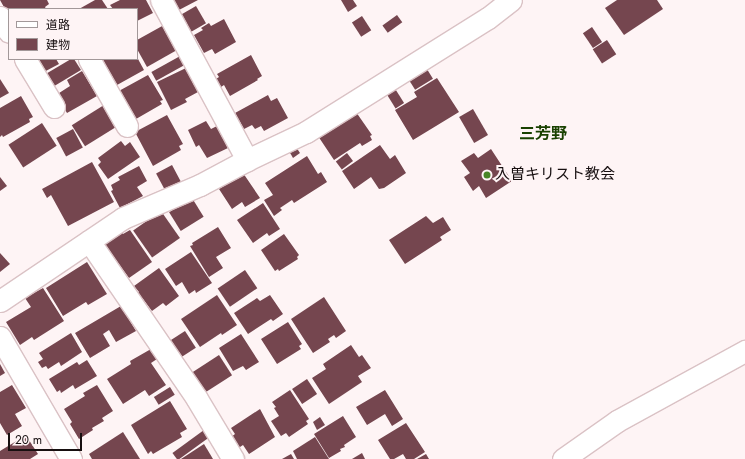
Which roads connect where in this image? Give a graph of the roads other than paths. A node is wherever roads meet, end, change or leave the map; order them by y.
1 (161, 0) edge
2 (511, 0) edge
3 (0, 17) edge
4 (8, 30) edge
5 (26, 60) edge
6 (90, 60) edge
7 (54, 107) dead end
8 (127, 126) dead end
9 (247, 160) junction
10 (89, 241) junction
11 (0, 301) edge
12 (0, 337) edge
13 (745, 351) edge
14 (71, 459) edge
15 (233, 459) edge
16 (563, 459) edge

1 - 9 street
2 - 9 street
3 - 4 street
5 - 7 street
6 - 8 street
9 - 10 street
10 - 11 street
10 - 15 street
12 - 14 street
13 - 16 street

